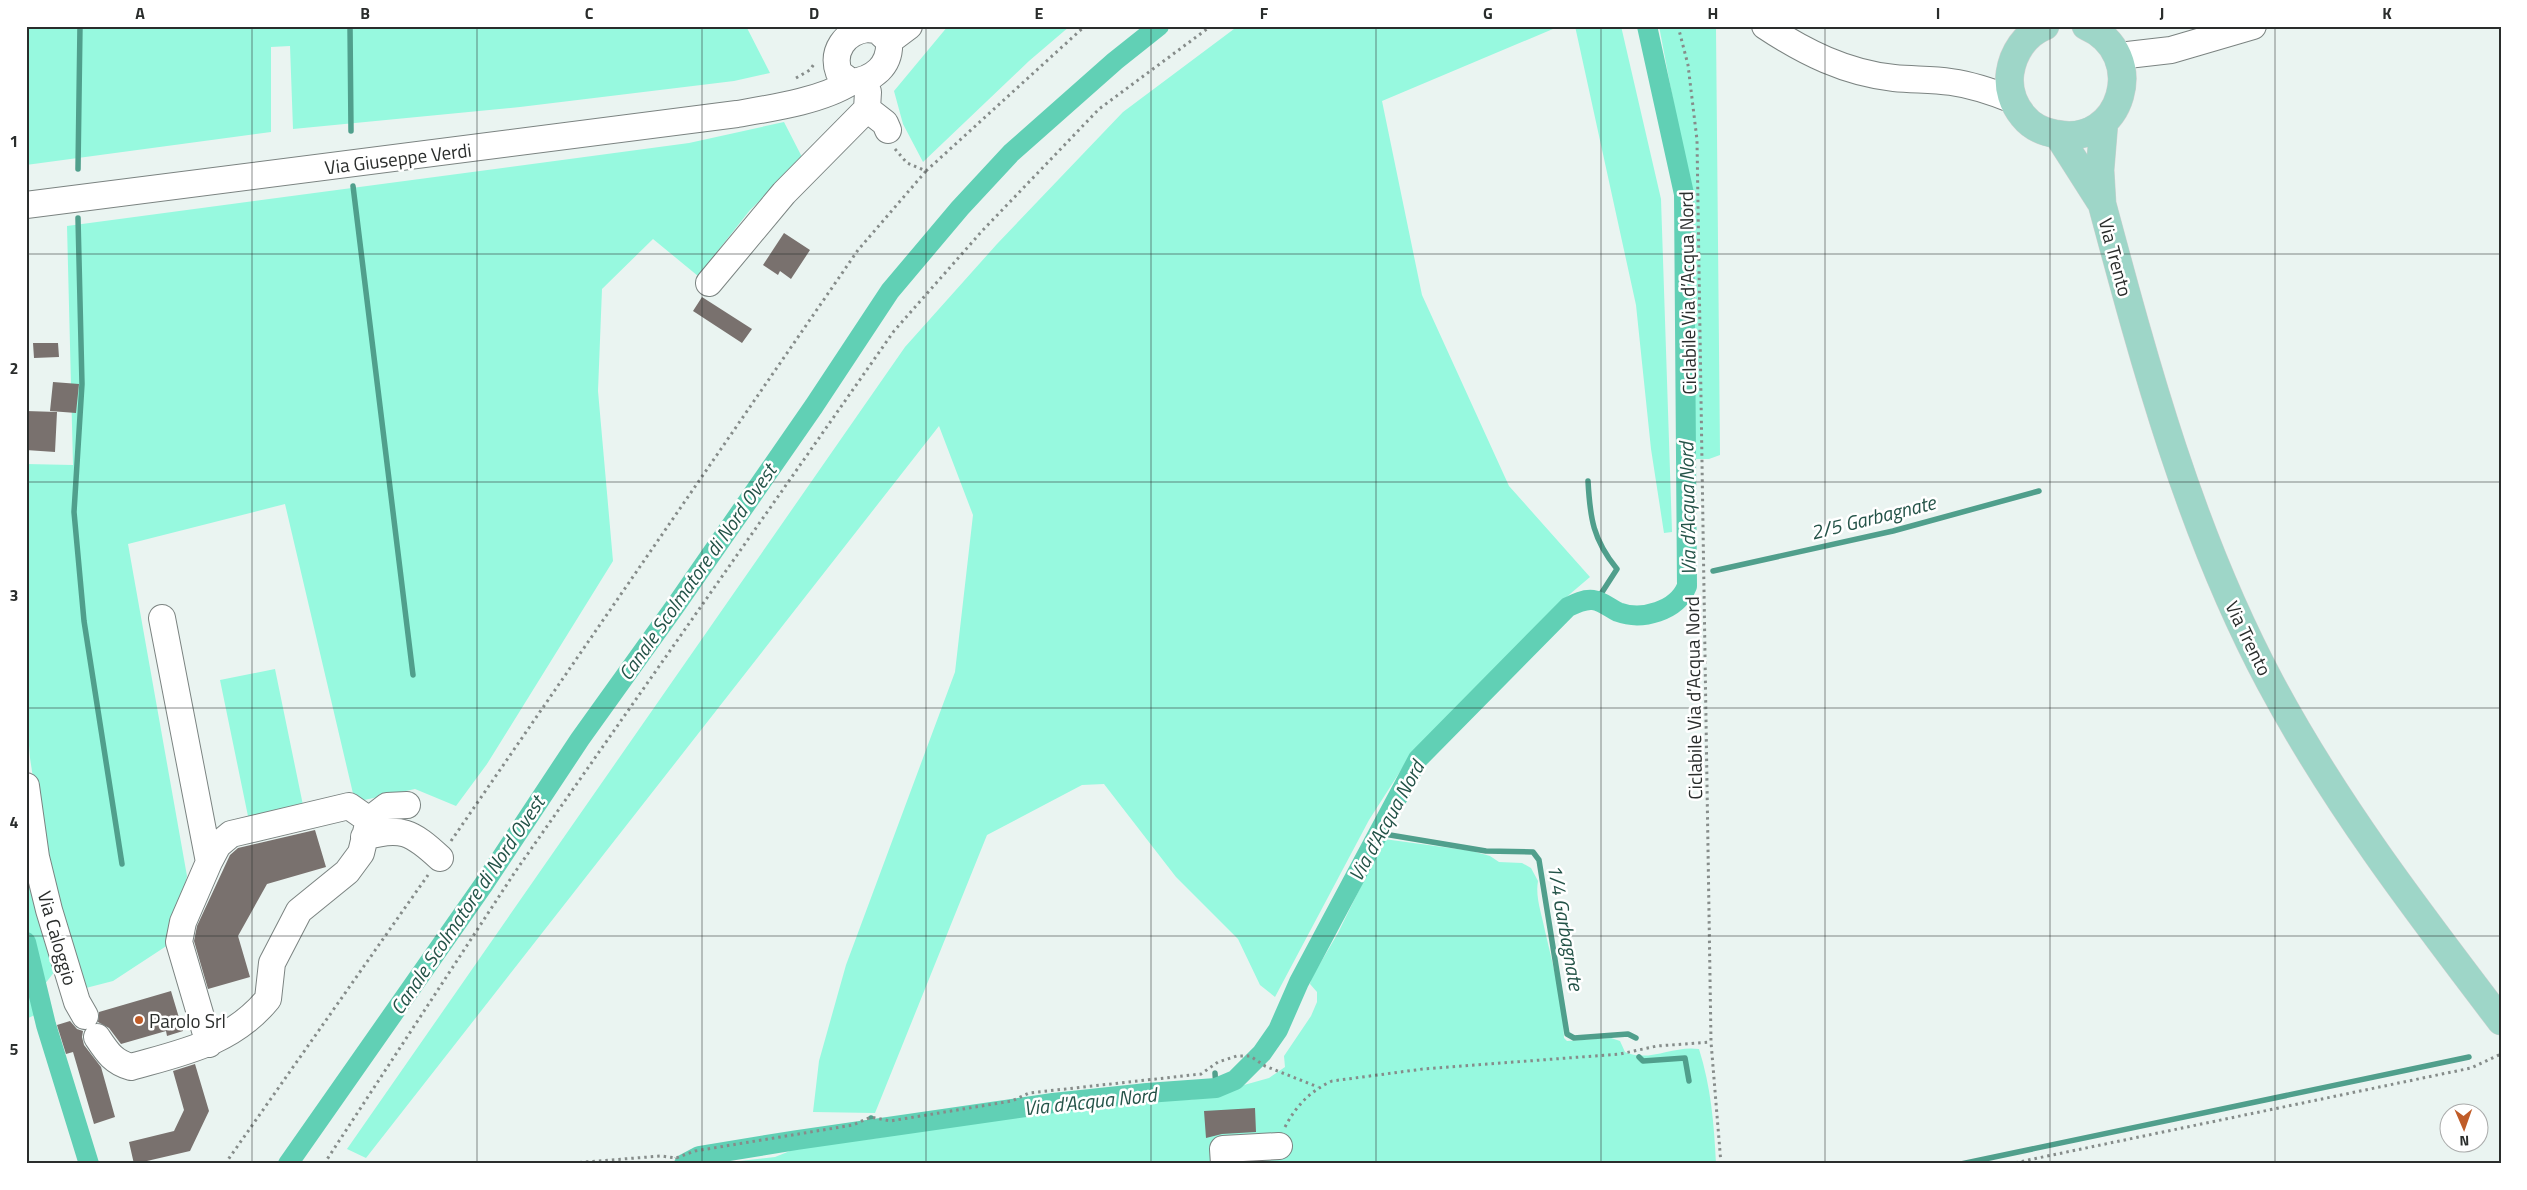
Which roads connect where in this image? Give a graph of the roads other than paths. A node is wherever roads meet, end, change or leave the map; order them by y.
1 (1764, 26) edge
2 (2086, 26) edge
3 (2253, 26) edge
4 (2041, 27) edge
5 (857, 28) edge
6 (899, 34) edge
7 (2012, 62) junction
8 (2121, 67) junction
9 (852, 76) junction
10 (1949, 81) junction
11 (2013, 100) junction
12 (2104, 122) junction
13 (2058, 135) junction
14 (2102, 204) junction
15 (26, 205) edge
16 (709, 283) dead end
17 (162, 618) dead end
18 (26, 786) edge
19 (407, 805) dead end
20 (366, 828) junction
21 (440, 858) road end
22 (208, 862) junction
23 (2501, 1021) edge
24 (209, 1044) junction
25 (1279, 1146) road end
26 (1224, 1164) edge

1 - 10 street
2 - 8 main road
3 - 8 street
4 - 7 main road, Via Trento
5 - 6 street
5 - 9 street
6 - 9 street, Via Giuseppe Verdi
7 - 10 street
7 - 11 main road, Via Trento
8 - 12 main road, Via Trento
9 - 15 street, Via Giuseppe Verdi
9 - 16 street
10 - 11 street
11 - 13 main road, Via Trento
12 - 13 main road, Via Trento
12 - 14 main road, Via Trento
13 - 14 main road, Via Trento
14 - 23 main road, Via Trento
17 - 22 street
18 - 24 street, Via Caloggio
19 - 20 street
20 - 21 street
20 - 22 street
20 - 24 street, Via Caloggio
22 - 24 street
25 - 26 street

